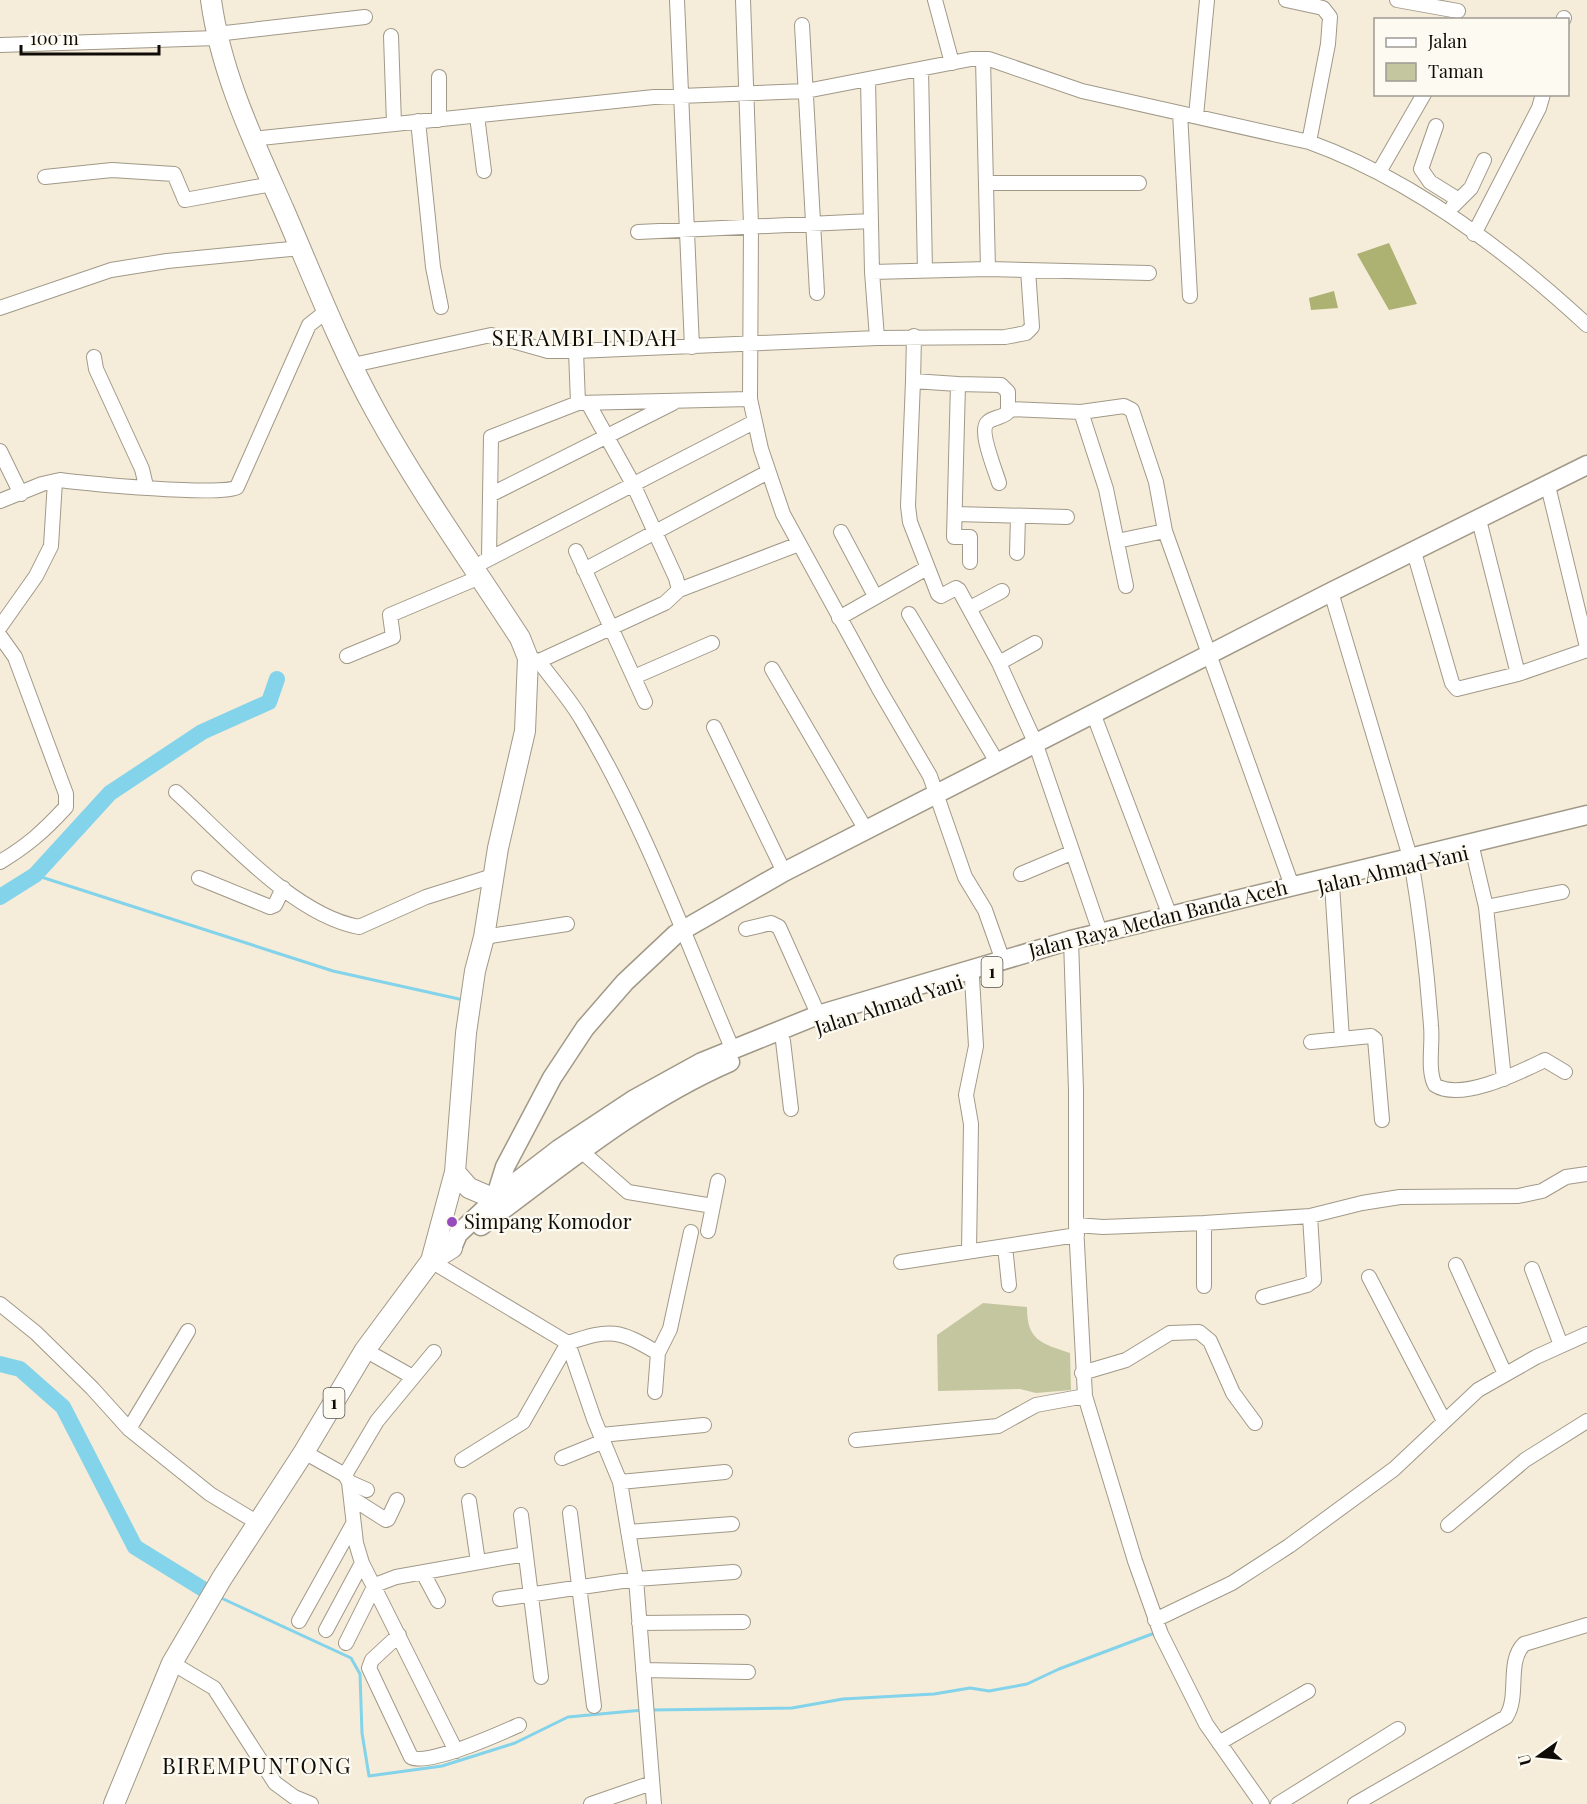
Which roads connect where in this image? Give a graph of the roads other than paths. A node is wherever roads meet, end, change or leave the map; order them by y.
1 (211, 0) edge
2 (678, 0) edge
3 (743, 0) edge
4 (935, 0) edge
5 (1206, 0) edge
6 (1286, 0) edge
7 (1397, 0) edge
8 (1307, 2) edge
9 (1458, 10) edge
10 (365, 17) dead end
11 (802, 25) dead end
12 (216, 36) junction
13 (391, 36) dead end
14 (0, 45) edge
15 (983, 59) junction
16 (952, 63) junction
17 (921, 69) junction
18 (439, 77) dead end
19 (868, 80) junction
20 (806, 90) junction
21 (746, 93) junction
22 (683, 96) junction
23 (1423, 96) edge
24 (1542, 96) edge
25 (1180, 113) junction
26 (477, 116) junction
27 (1196, 116) junction
28 (439, 120) junction
29 (418, 121) junction
30 (394, 124) junction
31 (1436, 126) dead end
32 (252, 139) junction
33 (1309, 142) junction
34 (1484, 160) dead end
35 (484, 171) dead end
36 (1379, 172) junction
37 (45, 177) dead end
38 (987, 183) junction
39 (1139, 183) dead end
40 (272, 184) junction
41 (1459, 200) junction
42 (1444, 214) junction
43 (871, 221) junction
44 (814, 222) junction
45 (752, 225) junction
46 (688, 229) junction
47 (638, 232) dead end
48 (1474, 234) junction
49 (300, 248) junction
50 (988, 269) junction
51 (1028, 270) junction
52 (925, 271) junction
53 (872, 272) junction
54 (1149, 273) dead end
55 (817, 293) dead end
56 (1190, 296) dead end
57 (441, 307) dead end
58 (0, 308) edge
59 (328, 310) junction
60 (1587, 326) edge
61 (914, 336) junction
62 (877, 338) junction
63 (751, 344) junction
64 (692, 347) junction
65 (576, 351) junction
66 (94, 357) dead end
67 (353, 365) junction
68 (913, 381) junction
69 (958, 384) junction
70 (750, 399) junction
71 (678, 400) junction
72 (583, 403) junction
73 (1008, 409) junction
74 (1081, 412) junction
75 (754, 422) junction
76 (608, 436) junction
77 (0, 451) edge
78 (1587, 465) edge
79 (768, 472) junction
80 (55, 481) junction
81 (999, 483) dead end
82 (633, 484) junction
83 (146, 486) junction
84 (1548, 486) junction
85 (21, 494) junction
86 (490, 495) junction
87 (0, 501) edge
88 (956, 514) junction
89 (1018, 516) junction
90 (1067, 517) dead end
91 (1479, 520) junction
92 (1165, 531) junction
93 (656, 532) junction
94 (841, 532) dead end
95 (1117, 541) junction
96 (799, 543) junction
97 (576, 551) dead end
98 (1414, 552) junction
99 (1017, 553) dead end
100 (970, 562) dead end
101 (481, 568) junction
102 (927, 568) junction
103 (584, 570) junction
104 (1126, 586) dead end
105 (679, 590) junction
106 (1002, 591) dead end
107 (1331, 592) junction
108 (875, 596) junction
109 (970, 608) junction
110 (909, 614) dead end
111 (839, 618) junction
112 (0, 627) edge
113 (611, 627) junction
114 (0, 636) edge
115 (712, 643) dead end
116 (1035, 643) dead end
117 (1587, 649) edge
118 (1209, 655) junction
119 (347, 656) dead end
120 (533, 660) junction
121 (999, 663) junction
122 (772, 669) dead end
123 (1518, 674) junction
124 (634, 678) junction
125 (645, 702) dead end
126 (1093, 713) junction
127 (714, 727) dead end
128 (1035, 742) junction
129 (997, 762) junction
130 (176, 792) dead end
131 (938, 794) junction
132 (1587, 815) edge
133 (1587, 827) edge
134 (866, 830) junction
135 (1473, 847) junction
136 (1071, 853) junction
137 (0, 862) edge
138 (1411, 862) junction
139 (784, 872) junction
140 (1021, 874) dead end
141 (493, 876) junction
142 (199, 878) dead end
143 (1332, 884) junction
144 (1292, 886) junction
145 (284, 888) junction
146 (1562, 892) dead end
147 (1486, 907) junction
148 (1170, 916) junction
149 (567, 924) dead end
150 (746, 929) dead end
151 (682, 931) junction
152 (1100, 932) junction
153 (484, 937) junction
154 (1072, 945) junction
155 (1002, 958) junction
156 (972, 978) junction
157 (820, 1020) junction
158 (1342, 1039) junction
159 (783, 1041) junction
160 (1311, 1042) dead end
161 (732, 1048) junction
162 (1565, 1072) dead end
163 (1504, 1079) junction
164 (791, 1109) dead end
165 (1382, 1120) dead end
166 (580, 1150) junction
167 (455, 1172) junction
168 (1587, 1174) edge
169 (718, 1181) dead end
170 (495, 1199) junction
171 (713, 1206) junction
172 (1310, 1216) junction
173 (1204, 1223) junction
174 (1077, 1230) junction
175 (708, 1231) dead end
176 (691, 1232) dead end
177 (1005, 1246) junction
178 (452, 1248) junction
179 (969, 1251) junction
180 (431, 1261) junction
181 (901, 1262) dead end
182 (1456, 1265) dead end
183 (1532, 1269) dead end
184 (1369, 1277) dead end
185 (1009, 1285) dead end
186 (1204, 1286) dead end
187 (1263, 1297) dead end
188 (0, 1304) edge
189 (188, 1331) dead end
190 (1587, 1334) edge
191 (568, 1342) junction
192 (1561, 1345) junction
193 (365, 1350) junction
194 (434, 1352) dead end
195 (658, 1353) junction
196 (1082, 1373) junction
197 (1505, 1374) junction
198 (411, 1377) junction
199 (655, 1392) dead end
200 (1085, 1396) junction
201 (1444, 1421) junction
202 (1587, 1421) edge
203 (1255, 1423) dead end
204 (704, 1425) dead end
205 (129, 1429) junction
206 (602, 1438) junction
207 (856, 1440) dead end
208 (304, 1452) junction
209 (562, 1458) dead end
210 (462, 1460) dead end
211 (725, 1472) dead end
212 (347, 1479) junction
213 (620, 1482) junction
214 (367, 1490) dead end
215 (353, 1499) junction
216 (397, 1500) dead end
217 (469, 1501) dead end
218 (570, 1513) dead end
219 (521, 1515) dead end
220 (258, 1523) junction
221 (353, 1524) junction
222 (732, 1524) dead end
223 (1448, 1526) dead end
224 (628, 1532) junction
225 (525, 1554) junction
226 (478, 1562) junction
227 (363, 1563) junction
228 (734, 1572) dead end
229 (423, 1573) junction
230 (636, 1579) junction
231 (375, 1585) junction
232 (579, 1587) junction
233 (531, 1594) junction
234 (500, 1599) dead end
235 (438, 1601) dead end
236 (299, 1621) dead end
237 (743, 1622) dead end
238 (639, 1623) junction
239 (1587, 1625) edge
240 (1157, 1626) junction
241 (326, 1630) dead end
242 (399, 1635) junction
243 (346, 1643) dead end
244 (172, 1663) junction
245 (644, 1670) junction
246 (748, 1672) dead end
247 (541, 1677) dead end
248 (1308, 1691) dead end
249 (594, 1706) dead end
250 (519, 1725) dead end
251 (1398, 1730) dead end
252 (1219, 1743) junction
253 (456, 1751) junction
254 (652, 1783) junction
255 (1254, 1801) edge
256 (114, 1804) edge
257 (310, 1804) edge
258 (591, 1804) edge
259 (654, 1804) edge
260 (1278, 1804) edge
261 (1354, 1804) edge

1 - 12 highway
2 - 22 street
3 - 21 street
4 - 16 street
5 - 27 street
6 - 8 street
7 - 9 street
8 - 33 street
10 - 12 street
11 - 20 street
12 - 14 street
12 - 32 highway
13 - 30 street
15 - 16 street
15 - 25 street
15 - 38 street
16 - 17 street
17 - 19 street
17 - 52 street
18 - 28 street
19 - 20 street
19 - 43 street
20 - 21 street
20 - 44 street
21 - 22 street
21 - 45 street
22 - 26 street
22 - 46 street
23 - 36 street
24 - 48 street
25 - 27 street
25 - 56 street
26 - 28 street
26 - 35 street
27 - 33 street
28 - 29 street
29 - 30 street
29 - 57 street
30 - 32 street
31 - 41 street
32 - 40 highway
33 - 36 street
34 - 41 street
36 - 42 street
37 - 40 street
38 - 39 street
38 - 50 street
40 - 49 highway
41 - 42 street
42 - 48 street
43 - 44 street
43 - 53 street
44 - 45 street
44 - 55 street
45 - 46 street
45 - 63 street
46 - 47 street
46 - 64 street
48 - 60 street
49 - 58 street
49 - 59 highway
50 - 51 street
50 - 52 street
51 - 54 street
51 - 61 street
52 - 53 street
53 - 62 street
59 - 67 highway
59 - 83 street
61 - 62 street
61 - 68 street
62 - 63 street
63 - 64 street
63 - 70 street
64 - 65 street
65 - 67 street
65 - 72 street
66 - 83 street
67 - 101 highway
68 - 69 street
68 - 102 street
69 - 73 street
69 - 88 street
70 - 71 street
70 - 75 street
71 - 72 street
71 - 76 street
72 - 76 street
72 - 86 street
73 - 74 street
73 - 81 street
74 - 92 street
74 - 95 street
75 - 79 street
75 - 82 street
76 - 82 street
76 - 86 street
77 - 85 street
78 - 84 main road
79 - 93 street
79 - 96 street
80 - 83 street
80 - 85 street
80 - 112 street
82 - 93 street
82 - 101 street
84 - 91 main road
84 - 117 street
85 - 87 street
86 - 101 street
88 - 89 street
88 - 100 street
89 - 90 street
89 - 99 street
91 - 98 main road
91 - 123 street
92 - 95 street
92 - 118 street
93 - 103 street
93 - 105 street
94 - 108 street
95 - 104 street
96 - 105 street
96 - 111 street
97 - 103 street
98 - 107 main road
98 - 123 street
101 - 119 street
101 - 120 highway
102 - 108 street
102 - 109 street
103 - 113 street
105 - 113 street
106 - 109 street
107 - 118 main road
107 - 138 street
108 - 111 street
109 - 121 street
110 - 129 street
111 - 131 street
113 - 120 street
113 - 124 street
114 - 137 street
115 - 124 street
116 - 121 street
117 - 123 street
118 - 126 main road
118 - 144 street
120 - 141 highway
120 - 151 street
121 - 128 street
122 - 134 street
124 - 125 street
126 - 128 main road
126 - 148 street
127 - 139 street
128 - 129 main road
128 - 136 street
129 - 131 main road
130 - 145 street
131 - 134 main road
131 - 155 street
132 - 135 main road, 1
133 - 135 main road, Jalan Ahmad Yani / 1
134 - 139 main road
135 - 138 main road, Jalan Ahmad Yani / 1
135 - 147 street
136 - 140 street
136 - 152 street
138 - 143 main road, Jalan Ahmad Yani / 1
138 - 144 main road, Jalan Raya Medan Banda Aceh / 1
138 - 163 street
139 - 151 main road
141 - 145 street
141 - 153 highway
142 - 145 street
143 - 154 main road, Jalan Ahmad Yani / 1
143 - 158 street
144 - 148 main road, Jalan Raya Medan Banda Aceh / 1
146 - 147 street
147 - 163 street
148 - 152 main road, Jalan Raya Medan Banda Aceh / 1
149 - 153 street
150 - 157 street
151 - 161 street
151 - 170 main road
152 - 154 main road, Jalan Raya Medan Banda Aceh / 1
153 - 167 highway
154 - 155 main road, Jalan Raya Medan Banda Aceh / 1
154 - 156 main road, Jalan Ahmad Yani / 1
154 - 174 street
155 - 157 main road, Jalan Raya Medan Banda Aceh / 1
156 - 157 main road, Jalan Ahmad Yani / 1
156 - 179 street
157 - 159 main road, Jalan Ahmad Yani / 1
157 - 161 main road, Jalan Raya Medan Banda Aceh / 1
158 - 160 street
158 - 165 street
159 - 164 street
159 - 166 main road, Jalan Ahmad Yani / 1
161 - 170 main road, Jalan Raya Medan Banda Aceh / 1
162 - 163 street
166 - 171 street
166 - 178 main road, Jalan Ahmad Yani / 1
167 - 170 highway
167 - 180 highway
168 - 172 street
169 - 171 street
170 - 178 main road, Jalan Raya Medan Banda Aceh / 1
171 - 175 street
172 - 173 street
172 - 187 street
173 - 174 street
173 - 186 street
174 - 177 street
174 - 196 street
176 - 195 street
177 - 179 street
177 - 185 street
178 - 180 highway, Jalan Raya Medan Banda Aceh / 1
179 - 181 street
180 - 191 street
180 - 193 highway, Jalan Raya Medan Banda Aceh / 1
182 - 197 street
183 - 192 street
184 - 201 street
188 - 205 street
189 - 205 street
190 - 192 street
191 - 195 street
191 - 206 street
191 - 210 street
192 - 197 street
193 - 198 street
193 - 208 highway, Jalan Raya Medan Banda Aceh / 1
194 - 198 street
195 - 199 street
196 - 200 street
196 - 203 street
197 - 201 street
198 - 212 street
200 - 207 street
200 - 240 street
201 - 240 street
202 - 223 street
204 - 206 street
205 - 220 street
206 - 209 street
206 - 213 street
208 - 212 street
208 - 220 highway, Jalan Raya Medan Banda Aceh / 1
211 - 213 street
212 - 214 street
212 - 215 street
213 - 224 street
215 - 216 street
215 - 221 street
217 - 226 street
218 - 232 street
219 - 225 street
220 - 244 highway, Jalan Raya Medan Banda Aceh / 1
221 - 227 street
221 - 236 street
222 - 224 street
224 - 230 street
225 - 226 street
225 - 233 street
226 - 229 street
227 - 231 street
227 - 241 street
228 - 230 street
229 - 231 street
229 - 235 street
230 - 232 street
230 - 238 street
231 - 242 street
231 - 243 street
232 - 233 street
232 - 249 street
233 - 234 street
233 - 247 street
237 - 238 street
238 - 245 street
239 - 261 street
240 - 252 street
242 - 253 street
242 - 253 street
244 - 256 highway, Jalan Raya Medan Banda Aceh / 1
244 - 257 street
245 - 246 street
245 - 254 street
248 - 252 street
250 - 253 street
251 - 260 street
252 - 255 street
254 - 258 street
254 - 259 street

